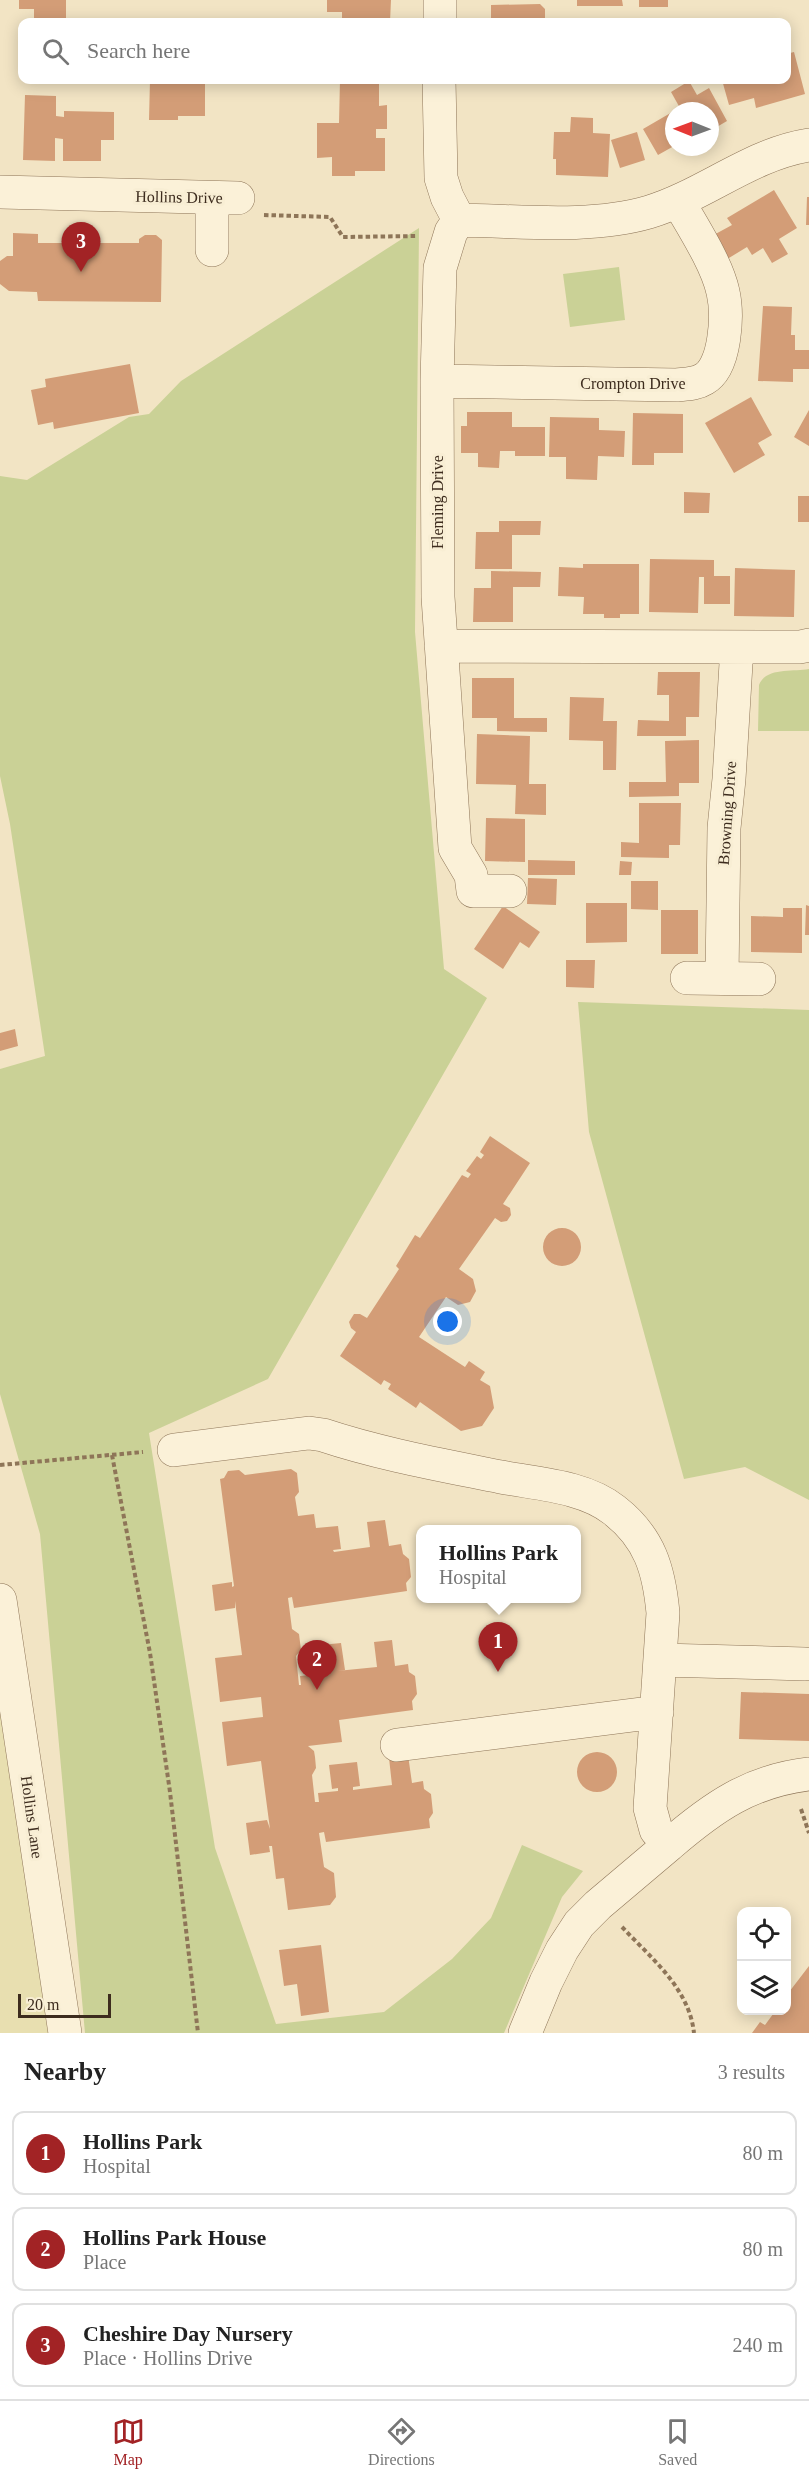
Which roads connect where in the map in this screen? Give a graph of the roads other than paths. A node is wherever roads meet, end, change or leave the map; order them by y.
1 (440, 0) edge
2 (440, 18) edge
3 (439, 84) edge
4 (809, 146) edge
5 (0, 193) edge
6 (678, 201) junction
7 (459, 220) junction
8 (212, 250) dead end
9 (437, 381) junction
10 (809, 645) edge
11 (441, 646) junction
12 (737, 647) junction
13 (510, 891) dead end
14 (687, 978) dead end
15 (722, 978) junction
16 (759, 979) dead end
17 (174, 1450) road end
18 (0, 1600) edge
19 (661, 1660) junction
20 (805, 1664) dead end
21 (657, 1712) junction
22 (397, 1745) dead end
23 (803, 1788) edge
24 (669, 1845) junction
25 (64, 2033) edge
26 (525, 2033) edge

1 - 2 street
3 - 7 street
4 - 6 street
5 - 8 street, Hollins Drive
6 - 7 street
6 - 9 street, Crompton Drive
7 - 9 street, Fleming Drive
9 - 11 street, Fleming Drive
10 - 12 street
11 - 12 street
11 - 13 street, Fleming Drive
12 - 15 street, Browning Drive
14 - 15 street
15 - 16 street
17 - 19 street
18 - 25 street, Hollins Lane
19 - 20 street
19 - 21 street
21 - 22 street
21 - 24 street
23 - 24 street
24 - 26 street

